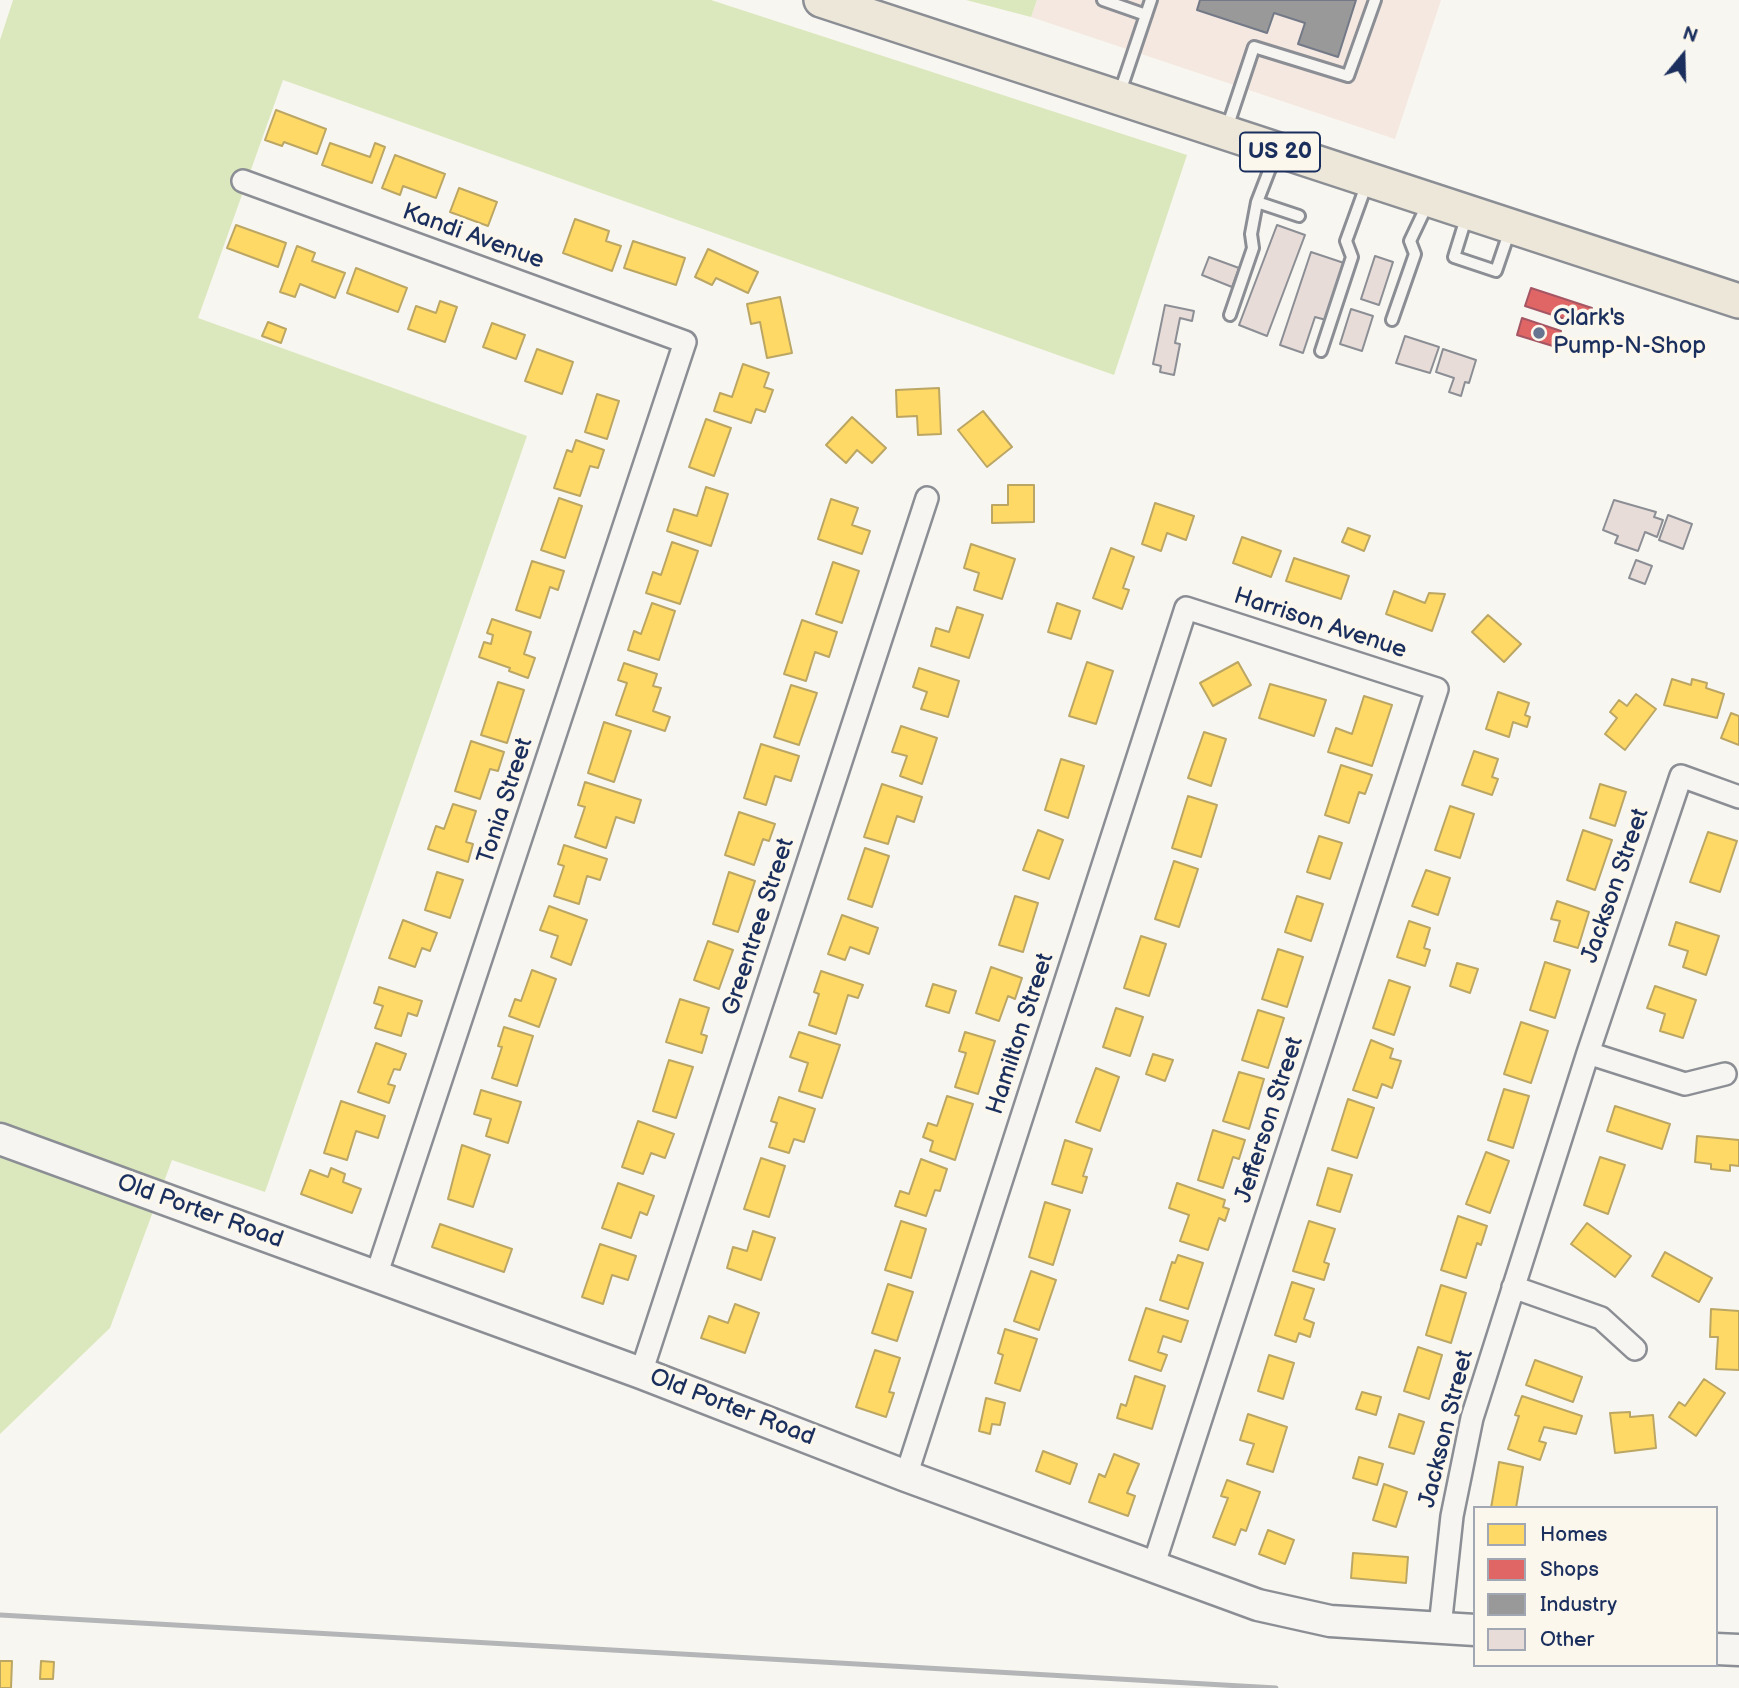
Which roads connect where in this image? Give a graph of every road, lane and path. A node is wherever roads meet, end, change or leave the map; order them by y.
1 (821, 0) edge
2 (1103, 0) edge
3 (1151, 0) edge
4 (1375, 0) edge
5 (1146, 15) junction
6 (1118, 98) junction
7 (1226, 134) junction
8 (1277, 151) junction
9 (1368, 180) junction
10 (243, 181) dead end
11 (1429, 200) junction
12 (1258, 202) junction
13 (1468, 213) junction
14 (1299, 216) dead end
15 (1511, 227) junction
16 (1739, 301) edge
17 (1230, 315) dead end
18 (1392, 320) dead end
19 (685, 342) joint
20 (1321, 351) dead end
21 (927, 498) dead end
22 (1186, 608) joint
23 (1437, 689) joint
24 (1739, 797) edge
25 (1588, 1053) junction
26 (1725, 1074) dead end
27 (0, 1139) edge
28 (376, 1276) junction
29 (1513, 1287) junction
30 (1635, 1349) dead end
31 (641, 1373) junction
32 (906, 1476) junction
33 (1153, 1567) junction
34 (1440, 1627) junction
35 (1473, 1630) edge
36 (1718, 1649) edge
37 (1739, 1650) edge

1 - 6 main road, US 20
2 - 5 lane
3 - 5 lane
4 - 7 lane
5 - 6 lane
6 - 7 main road, US 20
7 - 8 main road, US 20
8 - 9 main road, US 20
8 - 12 lane
9 - 11 main road, US 20
9 - 20 lane
10 - 19 street, Kandi Avenue
11 - 13 main road, US 20
11 - 18 lane
12 - 14 lane
12 - 17 lane
13 - 15 main road, US 20
13 - 15 lane
15 - 16 main road, US 20
19 - 28 street, Tonia Street
21 - 31 street, Greentree Street
22 - 23 street, Harrison Avenue
22 - 32 street, Hamilton Street
23 - 33 street, Jefferson Street
24 - 25 street, Jackson Street
25 - 26 street
25 - 29 street, Jackson Street
27 - 28 street, Old Porter Road
28 - 31 street, Old Porter Road
29 - 30 street
29 - 34 street, Jackson Street
31 - 32 street, Old Porter Road
32 - 33 street, Old Porter Road
33 - 34 street, Old Porter Road
34 - 35 street, Old Porter Road
36 - 37 street

